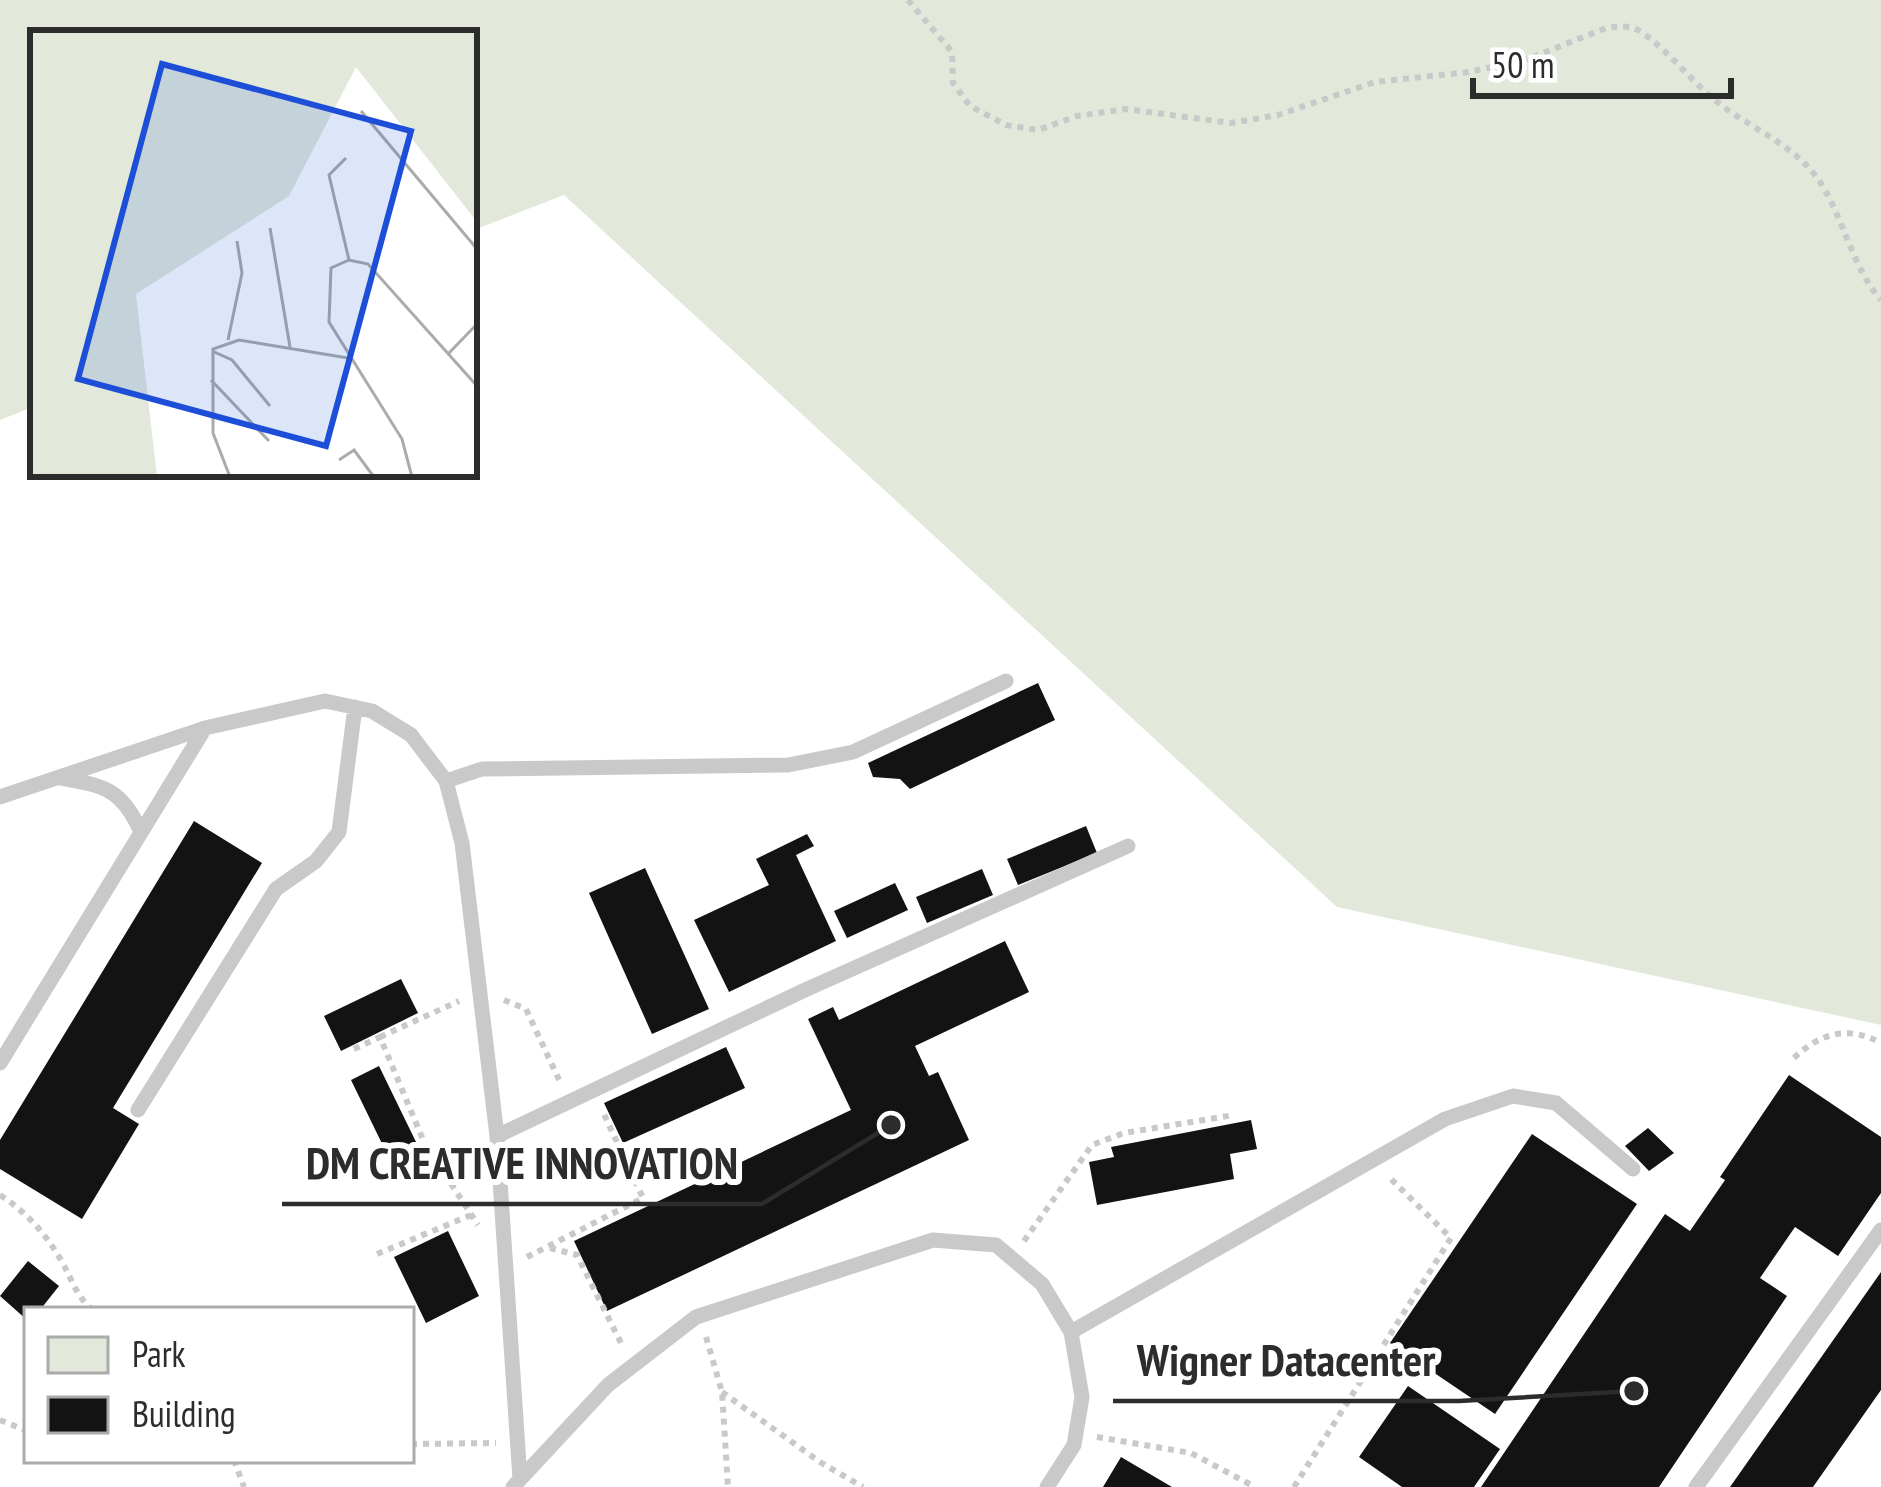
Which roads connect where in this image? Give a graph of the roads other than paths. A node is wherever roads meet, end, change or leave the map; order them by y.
1 (1006, 681) dead end
2 (356, 707) junction
3 (205, 728) junction
4 (58, 777) junction
5 (446, 781) junction
6 (0, 797) edge
7 (141, 832) junction
8 (1128, 846) dead end
9 (0, 1063) edge
10 (138, 1110) dead end
11 (497, 1136) junction
12 (1633, 1168) dead end
13 (1881, 1230) edge
14 (1071, 1332) junction
15 (516, 1483) edge
16 (1047, 1487) edge
17 (1696, 1487) edge

1 - 5 lane
2 - 3 lane
2 - 5 lane
2 - 10 lane
3 - 4 lane
3 - 7 lane
4 - 6 lane
4 - 7 lane
5 - 11 lane
7 - 9 lane
8 - 11 lane
11 - 15 lane
12 - 14 lane
13 - 17 lane
14 - 15 lane
14 - 16 lane

